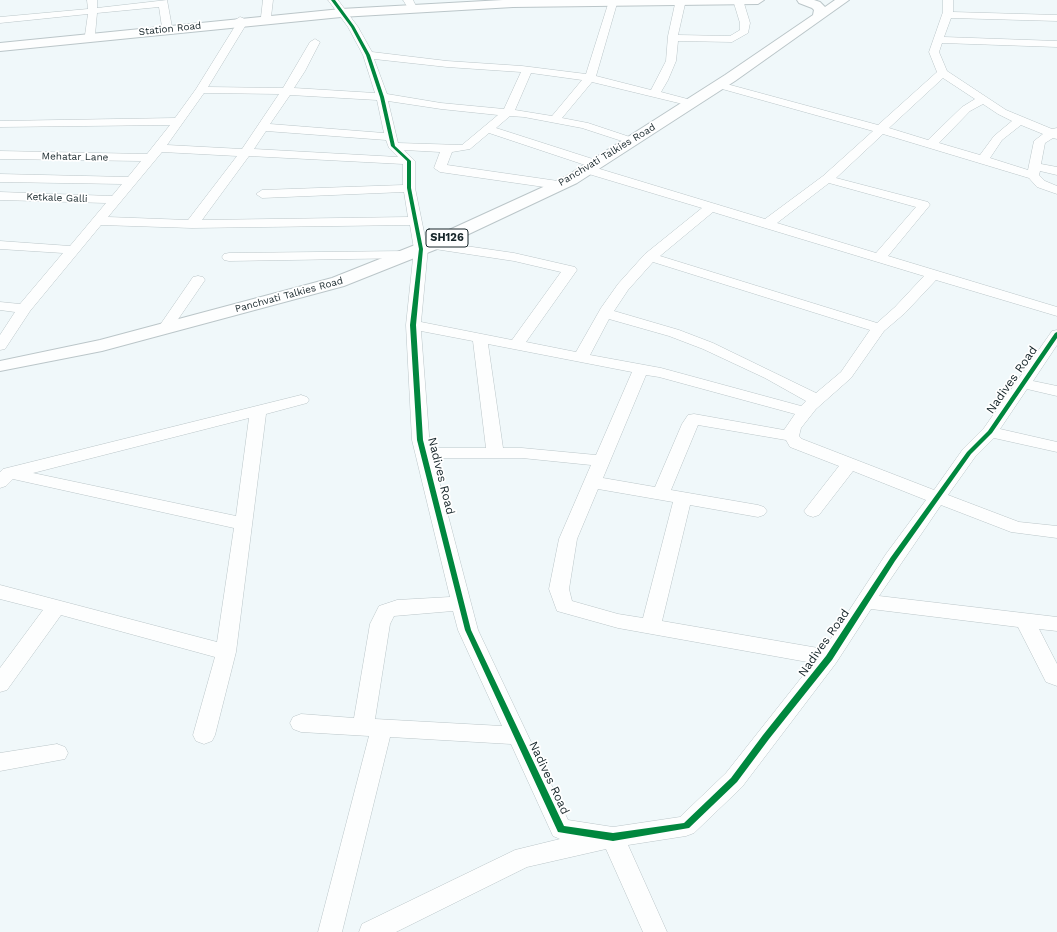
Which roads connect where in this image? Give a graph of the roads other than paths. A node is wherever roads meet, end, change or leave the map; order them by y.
1 (92, 0) edge
2 (268, 0) edge
3 (332, 0) edge
4 (534, 0) edge
5 (682, 0) edge
6 (738, 0) edge
7 (758, 0) edge
8 (803, 0) edge
9 (843, 0) edge
10 (948, 0) edge
11 (485, 1) edge
12 (614, 1) junction
13 (163, 2) edge
14 (409, 3) edge
15 (93, 10) junction
16 (340, 11) junction
17 (946, 14) junction
18 (266, 17) junction
19 (819, 17) junction
20 (1057, 18) edge
21 (0, 20) edge
22 (241, 21) junction
23 (167, 27) junction
24 (90, 35) junction
25 (673, 38) junction
26 (938, 40) junction
27 (315, 42) dead end
28 (0, 44) edge
29 (1057, 44) edge
30 (0, 47) edge
31 (368, 55) junction
32 (527, 70) junction
33 (942, 73) junction
34 (590, 78) junction
35 (720, 85) junction
36 (201, 90) junction
37 (286, 91) junction
38 (654, 94) junction
39 (382, 97) junction
40 (982, 100) junction
41 (691, 103) junction
42 (508, 112) junction
43 (555, 120) junction
44 (178, 121) junction
45 (1019, 121) junction
46 (0, 124) edge
47 (261, 127) junction
48 (488, 129) junction
49 (879, 130) junction
50 (1055, 134) edge
51 (632, 140) junction
52 (392, 141) junction
53 (930, 144) junction
54 (158, 148) junction
55 (447, 149) junction
56 (246, 152) junction
57 (0, 155) edge
58 (150, 158) junction
59 (983, 159) junction
60 (409, 161) junction
61 (591, 167) junction
62 (1035, 170) junction
63 (1057, 171) edge
64 (0, 178) edge
65 (827, 180) junction
66 (130, 181) junction
67 (558, 185) junction
68 (409, 188) junction
69 (1057, 190) edge
70 (262, 194) dead end
71 (0, 196) edge
72 (114, 200) junction
73 (711, 207) junction
74 (96, 221) junction
75 (415, 221) junction
76 (192, 224) junction
77 (767, 224) junction
78 (0, 245) edge
79 (72, 250) junction
80 (420, 250) junction
81 (229, 257) dead end
82 (650, 258) junction
83 (879, 258) junction
84 (933, 275) junction
85 (198, 280) dead end
86 (0, 306) edge
87 (24, 309) junction
88 (1057, 312) edge
89 (605, 313) junction
90 (413, 325) junction
91 (165, 328) junction
92 (879, 328) junction
93 (1057, 334) edge
94 (480, 337) junction
95 (517, 344) junction
96 (0, 346) edge
97 (581, 357) junction
98 (1, 368) edge
99 (641, 369) junction
100 (1023, 383) junction
101 (1057, 391) edge
102 (301, 400) dead end
103 (817, 400) junction
104 (258, 411) junction
105 (805, 412) junction
106 (990, 432) junction
107 (790, 436) junction
108 (1057, 447) edge
109 (495, 452) junction
110 (423, 453) junction
111 (600, 462) junction
112 (849, 464) junction
113 (4, 478) edge
114 (592, 482) junction
115 (661, 494) junction
116 (683, 498) junction
117 (937, 498) junction
118 (758, 511) dead end
119 (813, 511) dead end
120 (244, 524) junction
121 (1057, 532) edge
122 (0, 592) edge
123 (866, 601) junction
124 (461, 603) junction
125 (56, 607) junction
126 (1025, 620) junction
127 (1057, 624) edge
128 (651, 626) junction
129 (226, 652) junction
130 (829, 658) junction
131 (1057, 678) edge
132 (0, 684) edge
133 (300, 723) dead end
134 (372, 727) junction
135 (204, 735) dead end
136 (518, 736) junction
137 (58, 753) dead end
138 (0, 762) edge
139 (613, 837) junction
140 (330, 932) edge
141 (371, 932) edge
142 (655, 932) edge

1 - 15 street
2 - 18 street
3 - 16 street
4 - 11 main road
5 - 6 main road
5 - 12 main road
5 - 25 street
6 - 7 main road
6 - 25 street
8 - 19 main road
9 - 19 main road, Panchvati Talkies Road / SH126
10 - 17 street
11 - 14 main road
12 - 16 main road
12 - 34 street
13 - 15 street
13 - 23 street
14 - 16 main road
15 - 21 street
15 - 24 street
16 - 18 main road, Station Road
16 - 22 main road, Station Road
16 - 31 street
17 - 20 street
17 - 26 street
18 - 22 main road, Station Road
19 - 35 main road, Panchvati Talkies Road / SH126
22 - 23 main road, Station Road
22 - 30 main road, Station Road
22 - 36 street
23 - 24 main road, Station Road
24 - 28 main road, Station Road
25 - 38 street
26 - 29 street
26 - 33 street
27 - 37 street
31 - 32 street
31 - 39 street
32 - 34 street
32 - 42 street
33 - 40 street
33 - 49 street
34 - 38 street
34 - 43 street
35 - 41 main road, Panchvati Talkies Road / SH126
35 - 49 street
36 - 37 street
36 - 44 street
37 - 39 street
37 - 47 street
38 - 41 street
39 - 42 street
39 - 52 street
40 - 45 street
40 - 53 street
41 - 51 main road, Panchvati Talkies Road / SH126
42 - 43 street
42 - 48 street
43 - 51 street
44 - 46 street
44 - 54 street
45 - 50 street
45 - 59 street
47 - 52 street
47 - 56 street
48 - 55 street
48 - 61 street
49 - 53 street
49 - 65 street
50 - 62 street
51 - 61 main road, Panchvati Talkies Road / SH126
52 - 55 street
52 - 60 street
53 - 59 street
54 - 56 street
54 - 58 street
55 - 67 street
56 - 60 street
56 - 76 street
57 - 58 street, Mehatar Lane
58 - 66 street
59 - 62 street
60 - 68 street, Nadives Road
61 - 67 main road, Panchvati Talkies Road / SH126
61 - 73 street
62 - 63 street
62 - 69 street
64 - 66 street
65 - 77 street
65 - 83 street
66 - 72 street
67 - 80 main road, Panchvati Talkies Road / SH126
68 - 70 street
68 - 75 street, Nadives Road
71 - 72 street, Ketkale Galli
72 - 74 street
73 - 77 street
73 - 82 street
74 - 76 street
74 - 79 street
75 - 76 street
75 - 80 street, Nadives Road
77 - 83 street
78 - 79 street
79 - 87 street
80 - 81 street
80 - 90 street, Nadives Road
80 - 91 main road, Panchvati Talkies Road / SH126
80 - 95 street
82 - 89 street
82 - 92 street
83 - 84 street
84 - 88 street
84 - 92 street
85 - 91 street
86 - 87 street
87 - 96 street
89 - 97 street
89 - 103 street
90 - 94 street
90 - 110 street, Nadives Road
91 - 98 main road, Panchvati Talkies Road / SH126
92 - 103 street
93 - 100 street, Nadives Road
94 - 95 street
94 - 109 street
95 - 97 street
97 - 99 street
99 - 105 street
99 - 111 street
100 - 101 street
100 - 106 street, Nadives Road
102 - 104 street
103 - 105 street
104 - 113 street
104 - 120 street
105 - 107 street
106 - 108 street
106 - 117 street, Nadives Road
107 - 112 street
107 - 115 street
109 - 110 street
109 - 111 street
110 - 124 street, Nadives Road
111 - 114 street
112 - 117 street
112 - 119 street
113 - 120 street
114 - 115 street
114 - 128 street
115 - 116 street
116 - 118 street
116 - 128 street
117 - 121 street
117 - 123 street, Nadives Road
120 - 129 street
122 - 125 street
123 - 126 street
123 - 130 street, Nadives Road
124 - 134 street
124 - 136 street, Nadives Road
125 - 129 street
125 - 132 street
126 - 127 street
126 - 131 street
128 - 130 street
129 - 135 street
130 - 139 street, Nadives Road
133 - 134 street
134 - 136 street
134 - 140 street
136 - 139 street, Nadives Road
137 - 138 street
139 - 141 street
139 - 142 street

